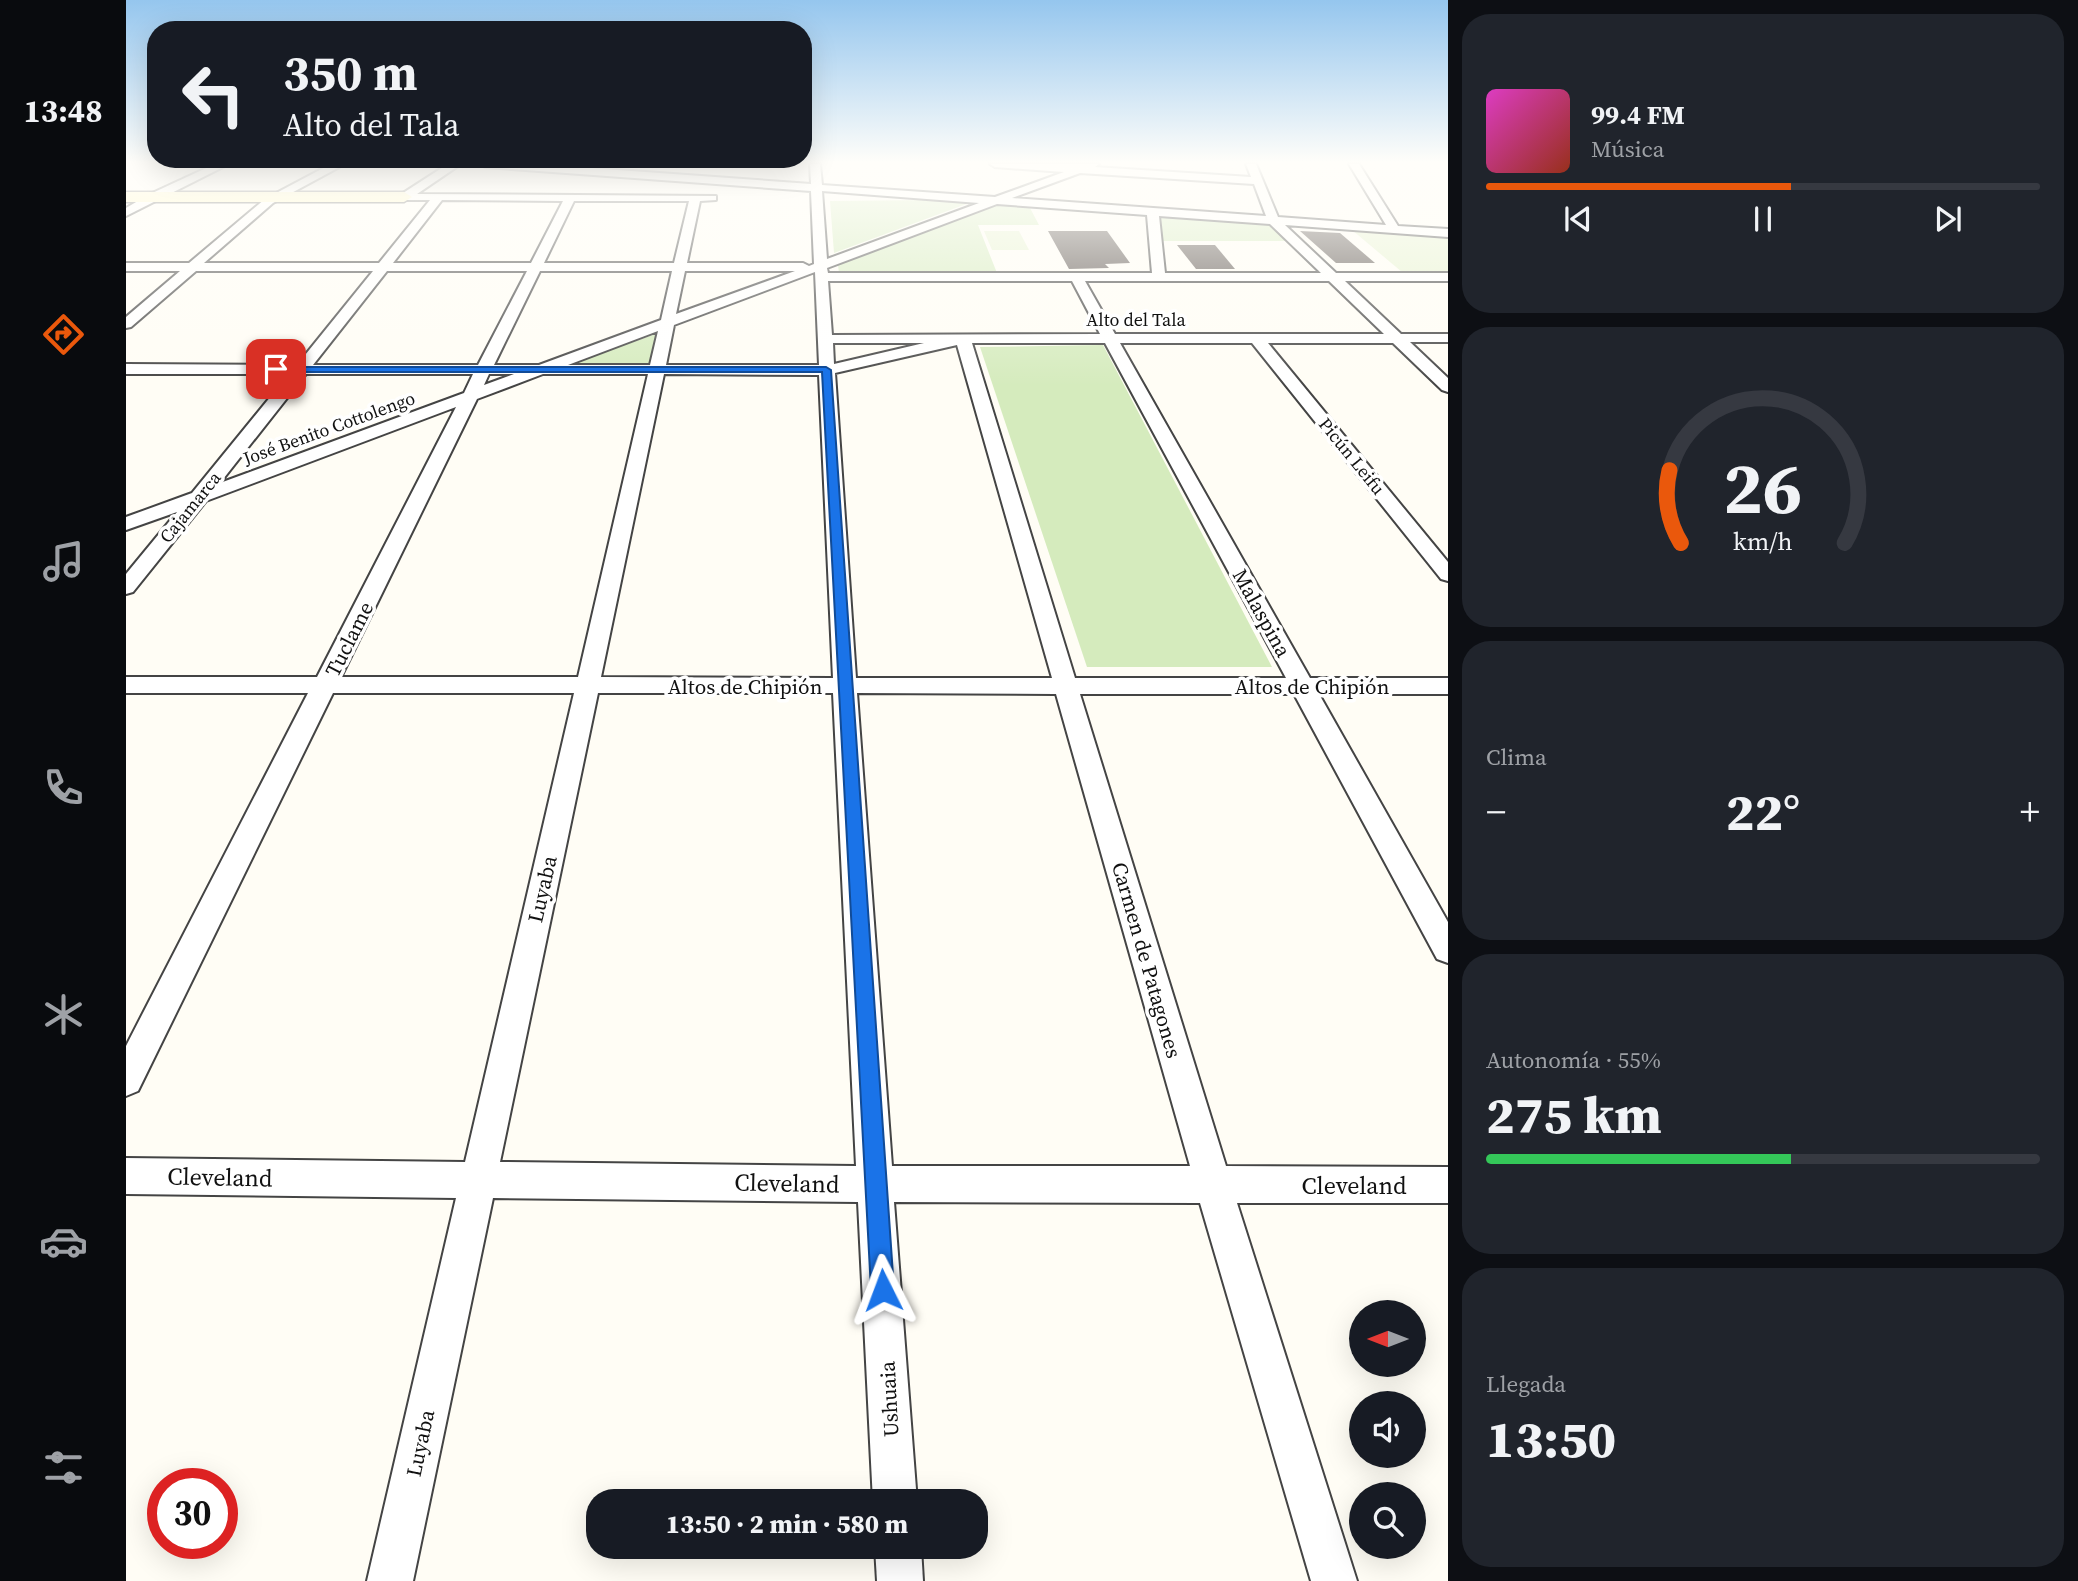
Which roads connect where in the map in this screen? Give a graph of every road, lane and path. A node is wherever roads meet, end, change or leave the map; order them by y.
1 (227, 238) edge
2 (407, 238) edge
3 (550, 238) edge
4 (687, 238) edge
5 (819, 238) edge
6 (905, 238) edge
7 (1155, 238) edge
8 (1292, 238) edge
9 (126, 267) edge
10 (192, 267) junction
11 (384, 267) junction
12 (536, 267) junction
13 (680, 267) junction
14 (821, 272) junction
15 (1333, 276) junction
16 (1448, 276) edge
17 (1076, 277) junction
18 (1158, 277) junction
19 (668, 323) junction
20 (126, 324) edge
21 (963, 338) junction
22 (1110, 338) junction
23 (1256, 338) junction
24 (1398, 338) junction
25 (1448, 338) edge
26 (825, 339) junction
27 (126, 369) edge
28 (302, 369) junction
29 (484, 369) junction
30 (542, 369) junction
31 (658, 370) junction
32 (826, 370) junction
33 (1448, 387) edge
34 (471, 396) junction
35 (199, 496) junction
36 (126, 524) edge
37 (1448, 575) edge
38 (126, 588) edge
39 (126, 685) edge
40 (326, 685) junction
41 (588, 686) junction
42 (1303, 686) junction
43 (1448, 686) edge
44 (845, 687) junction
45 (1067, 687) junction
46 (1448, 950) edge
47 (126, 1080) edge
48 (126, 1176) edge
49 (478, 1179) junction
50 (876, 1184) junction
51 (1213, 1184) junction
52 (1448, 1185) edge
53 (894, 1489) edge
54 (899, 1559) edge
55 (390, 1581) edge
56 (900, 1581) edge
57 (1334, 1581) edge

1 - 10 street
2 - 11 street, Cajamarca
3 - 12 street, Tuclame
4 - 13 street, Luyaba
5 - 14 street, Ushuaia
6 - 14 street, José Benito Cottolengo
7 - 18 street
8 - 15 street
9 - 10 street
10 - 11 street
10 - 20 street
11 - 12 street
11 - 28 street, Cajamarca
12 - 13 street
12 - 29 street, Tuclame
13 - 14 street
13 - 19 street, Luyaba
14 - 17 street
14 - 19 street, José Benito Cottolengo
14 - 26 street, Ushuaia
15 - 16 street
15 - 18 street
15 - 24 street
17 - 18 street
17 - 22 street, Malaspina
19 - 30 street, José Benito Cottolengo
19 - 31 street, Luyaba
21 - 22 street, Alto del Tala
21 - 26 street, Alto del Tala
21 - 32 street
21 - 45 street, Carmen de Patagones
22 - 23 street, Alto del Tala
22 - 42 street, Malaspina
23 - 24 street, Alto del Tala
23 - 37 street, Picún Leifu
24 - 25 street, Alto del Tala
24 - 33 street
26 - 32 street, Ushuaia
27 - 28 street
28 - 29 street
28 - 35 street, Cajamarca
29 - 30 street
29 - 34 street, Tuclame
30 - 31 street
30 - 34 street, José Benito Cottolengo
31 - 32 street
31 - 41 street, Luyaba
32 - 44 street, Ushuaia
34 - 35 street, José Benito Cottolengo
34 - 40 street, Tuclame
35 - 36 street, José Benito Cottolengo
35 - 38 street, Cajamarca
39 - 40 street, Altos de Chipión
40 - 41 street, Altos de Chipión
40 - 47 street, Tuclame
41 - 44 street, Altos de Chipión
41 - 49 street, Luyaba
42 - 43 street, Altos de Chipión
42 - 45 street, Altos de Chipión
42 - 46 street, Malaspina
44 - 45 street, Altos de Chipión
44 - 50 street, Ushuaia
45 - 51 street, Carmen de Patagones
48 - 49 street, Cleveland
49 - 50 street, Cleveland
49 - 55 street, Luyaba
50 - 51 street, Cleveland
50 - 53 street, Ushuaia
51 - 52 street, Cleveland
51 - 57 street, Carmen de Patagones
54 - 56 street

